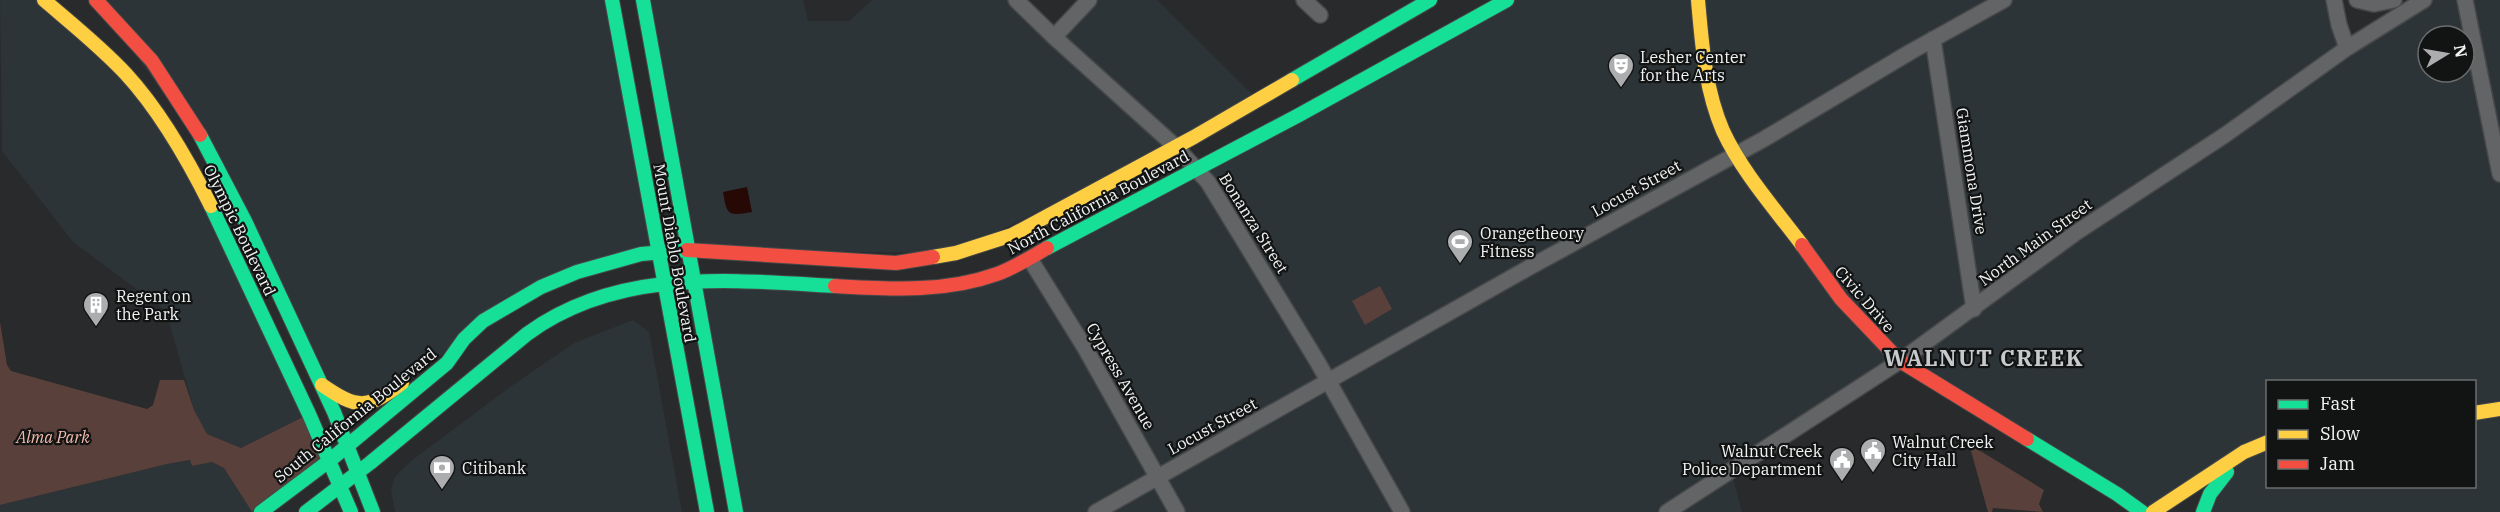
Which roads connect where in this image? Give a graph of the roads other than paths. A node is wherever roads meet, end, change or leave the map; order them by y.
1 (44, 0) edge
2 (96, 0) edge
3 (612, 0) edge
4 (642, 0) edge
5 (1016, 0) edge
6 (1089, 0) edge
7 (1304, 0) edge
8 (1430, 0) edge
9 (1507, 0) edge
10 (1698, 0) edge
11 (2004, 0) edge
12 (2334, 0) edge
13 (2357, 0) edge
14 (2394, 0) edge
15 (2424, 0) edge
16 (2464, 0) edge
17 (1320, 15) dead end
18 (1054, 37) junction
19 (1933, 39) junction
20 (2347, 48) junction
21 (1176, 147) junction
22 (1736, 153) junction
23 (1197, 167) junction
24 (2500, 174) edge
25 (689, 250) junction
26 (659, 251) junction
27 (1030, 259) junction
28 (695, 281) junction
29 (665, 284) junction
30 (1974, 309) junction
31 (464, 339) junction
32 (1900, 361) junction
33 (1329, 382) junction
34 (322, 385) junction
35 (2500, 409) edge
36 (2476, 413) edge
37 (2266, 443) edge
38 (348, 445) junction
39 (2244, 452) junction
40 (328, 461) junction
41 (359, 471) junction
42 (1157, 477) junction
43 (339, 487) junction
44 (261, 512) edge
45 (306, 512) edge
46 (351, 512) edge
47 (373, 512) edge
48 (707, 512) edge
49 (736, 512) edge
50 (1096, 512) edge
51 (1178, 512) edge
52 (1402, 512) edge
53 (1667, 512) edge
54 (2142, 512) edge
55 (2153, 512) edge
56 (2203, 512) edge

1 - 40 main road, Olympic Boulevard
2 - 34 main road, Olympic Boulevard
3 - 26 main road, Mount Diablo Boulevard
4 - 25 main road, Mount Diablo Boulevard
5 - 18 street, Bonanza Street
6 - 18 street
7 - 17 street
8 - 21 main road, North California Boulevard
9 - 23 main road, North California Boulevard
10 - 22 main road, Civic Drive
11 - 19 street, Locust Street
12 - 20 street
13 - 14 street
15 - 20 street, North Main Street
16 - 24 street
18 - 21 street, Bonanza Street
19 - 22 street, Locust Street
19 - 30 street, Giammona Drive
20 - 30 street, North Main Street
21 - 23 street, Bonanza Street
21 - 25 main road, North California Boulevard
22 - 32 main road, Civic Drive
22 - 33 street, Locust Street
23 - 27 main road, North California Boulevard
23 - 33 street, Bonanza Street
25 - 26 main road, North California Boulevard
25 - 28 main road, Mount Diablo Boulevard
26 - 29 main road, Mount Diablo Boulevard
26 - 31 main road, South California Boulevard
27 - 28 main road, North California Boulevard
27 - 42 street, Cypress Avenue
28 - 29 main road, North California Boulevard
28 - 49 main road, Mount Diablo Boulevard
29 - 41 main road
29 - 48 main road, Mount Diablo Boulevard
30 - 32 street, North Main Street
31 - 34 main road
31 - 38 main road, South California Boulevard
32 - 53 street, North Main Street
32 - 54 main road, Civic Drive
33 - 42 street, Locust Street
33 - 52 street, Bonanza Street
34 - 38 main road, Olympic Boulevard
35 - 36 main road
37 - 39 main road
38 - 40 main road, South California Boulevard
38 - 41 main road, Olympic Boulevard
39 - 55 main road
39 - 56 main road
40 - 43 main road, Olympic Boulevard
40 - 44 main road, South California Boulevard
41 - 43 main road
41 - 47 main road, Olympic Boulevard
42 - 50 street, Locust Street
42 - 51 street, Cypress Avenue
43 - 45 main road
43 - 46 main road, Olympic Boulevard

